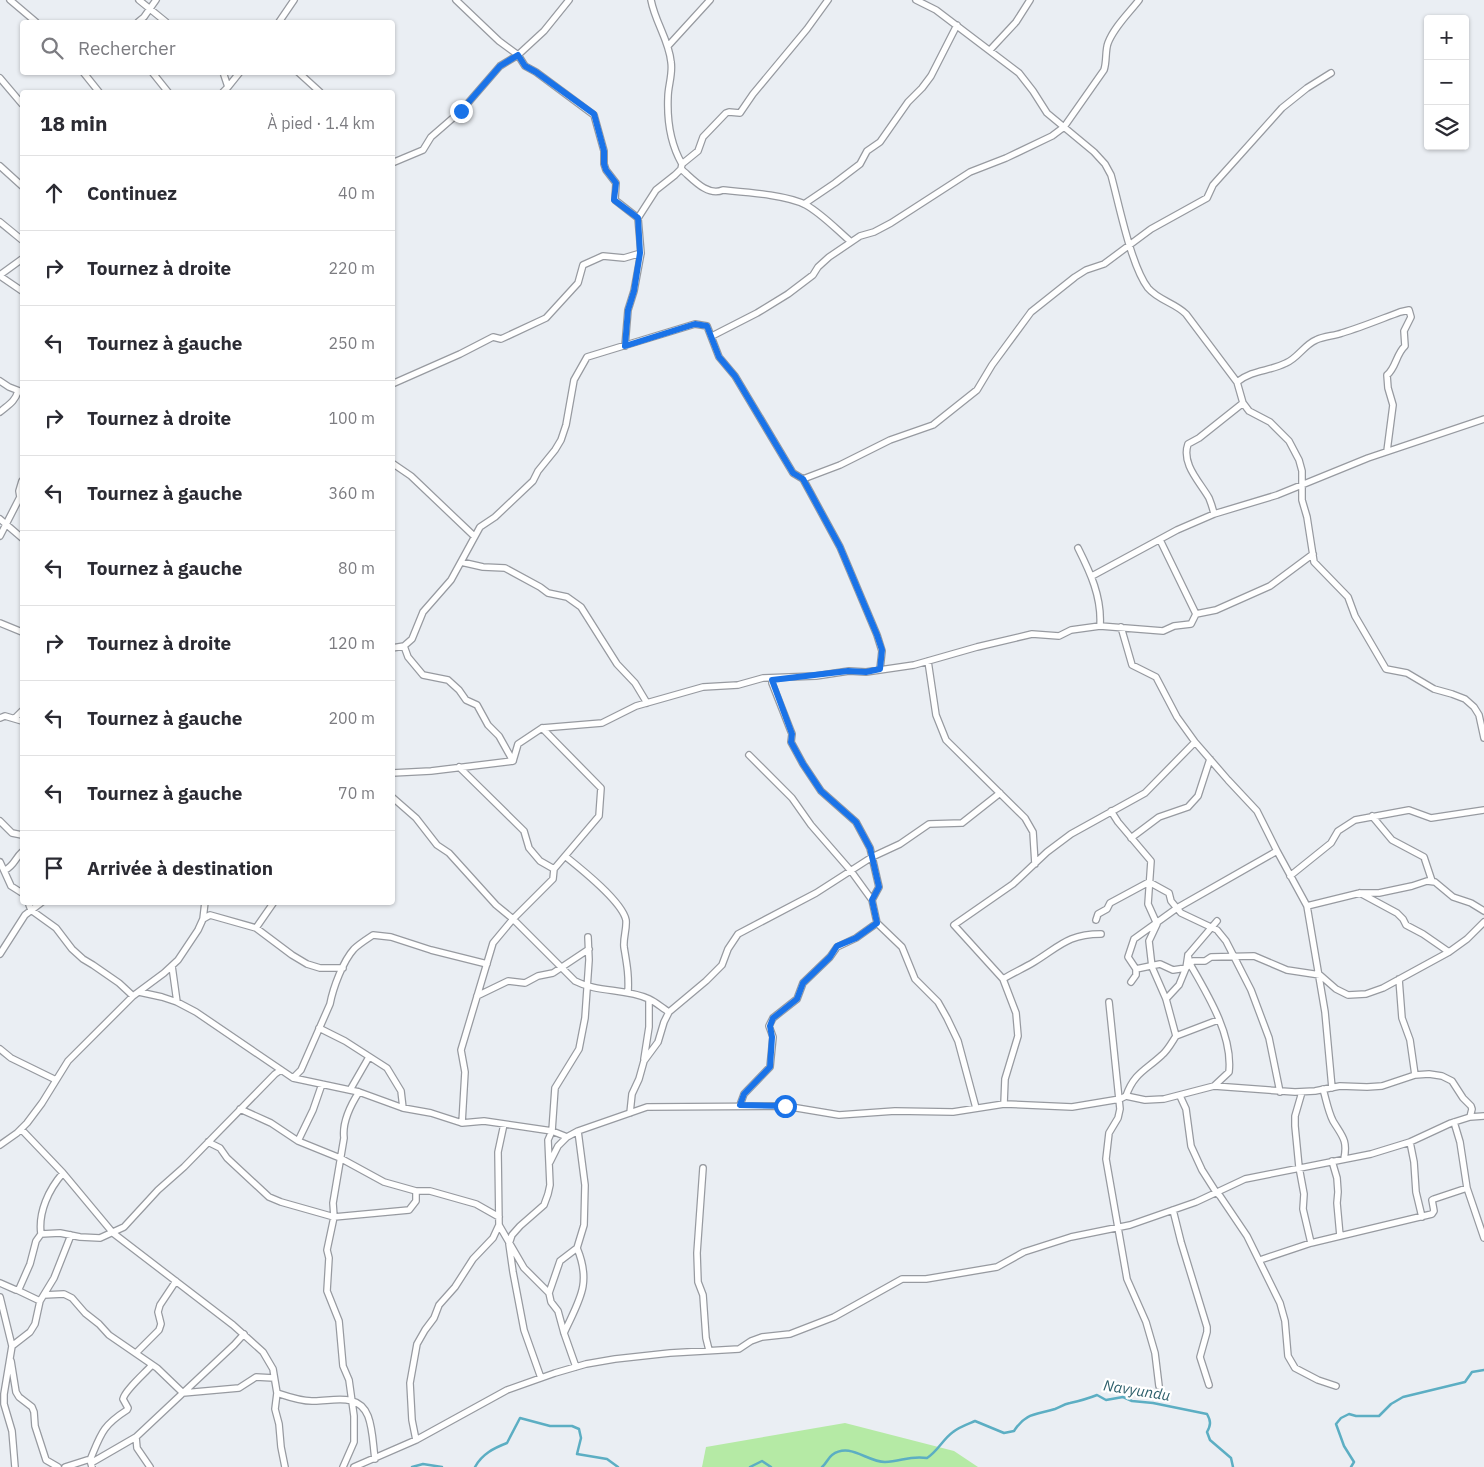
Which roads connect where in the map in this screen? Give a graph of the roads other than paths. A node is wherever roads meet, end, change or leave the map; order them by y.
1 (10, 0) edge
2 (139, 0) edge
3 (156, 0) edge
4 (294, 0) edge
5 (456, 0) edge
6 (569, 0) edge
7 (651, 0) edge
8 (710, 0) edge
9 (828, 0) edge
10 (916, 0) edge
11 (1030, 0) edge
12 (1139, 0) edge
13 (150, 9) junction
14 (34, 20) edge
15 (140, 20) edge
16 (164, 20) edge
17 (280, 20) edge
18 (957, 25) junction
19 (668, 46) junction
20 (990, 50) junction
21 (518, 55) junction
22 (1331, 73) dead end
23 (87, 75) edge
24 (154, 75) edge
25 (223, 75) edge
26 (238, 75) edge
27 (301, 75) edge
28 (0, 78) edge
29 (98, 90) edge
30 (166, 90) edge
31 (225, 90) edge
32 (226, 90) edge
33 (318, 90) edge
34 (20, 102) edge
35 (1064, 126) junction
36 (395, 162) edge
37 (0, 166) edge
38 (682, 166) junction
39 (20, 184) edge
40 (804, 204) junction
41 (638, 218) junction
42 (0, 222) edge
43 (20, 238) edge
44 (850, 242) junction
45 (1130, 244) junction
46 (640, 253) junction
47 (20, 260) edge
48 (0, 275) edge
49 (20, 290) edge
50 (712, 336) junction
51 (625, 346) junction
52 (0, 381) edge
53 (1237, 382) junction
54 (395, 383) edge
55 (20, 391) edge
56 (1244, 403) junction
57 (0, 412) edge
58 (1484, 419) edge
59 (1387, 451) junction
60 (395, 465) edge
61 (803, 479) junction
62 (1302, 486) junction
63 (20, 497) edge
64 (1214, 514) junction
65 (0, 519) edge
66 (6, 523) junction
67 (0, 536) edge
68 (20, 536) edge
69 (474, 536) junction
70 (1160, 540) junction
71 (1078, 548) dead end
72 (1313, 554) junction
73 (461, 562) junction
74 (1092, 576) junction
75 (1196, 614) junction
76 (0, 622) edge
77 (1100, 626) junction
78 (1121, 627) junction
79 (20, 631) edge
80 (404, 646) junction
81 (395, 648) edge
82 (928, 661) junction
83 (880, 669) junction
84 (772, 679) junction
85 (647, 703) junction
86 (20, 713) edge
87 (0, 718) edge
88 (15, 718) junction
89 (20, 720) edge
90 (542, 728) junction
91 (1484, 738) edge
92 (1195, 742) junction
93 (749, 755) dead end
94 (1210, 759) junction
95 (513, 761) junction
96 (459, 767) junction
97 (395, 773) edge
98 (1000, 793) junction
99 (395, 800) edge
100 (1484, 810) edge
101 (1111, 811) junction
102 (1372, 816) junction
103 (0, 821) edge
104 (20, 835) edge
105 (1131, 838) junction
106 (1277, 851) junction
107 (20, 854) edge
108 (565, 856) junction
109 (872, 857) junction
110 (0, 864) edge
111 (1035, 864) junction
112 (554, 869) junction
113 (5, 870) junction
114 (851, 870) junction
115 (1290, 876) junction
116 (1149, 882) junction
117 (1432, 882) junction
118 (20, 892) edge
119 (1360, 893) junction
120 (872, 900) junction
121 (29, 905) edge
122 (38, 905) edge
123 (204, 905) edge
124 (272, 905) edge
125 (1307, 906) junction
126 (1177, 908) junction
127 (31, 910) junction
128 (1484, 911) edge
129 (203, 918) junction
130 (514, 919) junction
131 (1096, 920) dead end
132 (1217, 921) dead end
133 (1484, 922) edge
134 (877, 923) junction
135 (1157, 924) junction
136 (256, 928) junction
137 (1212, 928) junction
138 (1101, 934) dead end
139 (588, 937) dead end
140 (589, 949) junction
141 (1448, 952) junction
142 (0, 954) edge
143 (1233, 956) junction
144 (487, 964) junction
145 (172, 966) junction
146 (1188, 966) junction
147 (1152, 967) junction
148 (343, 968) junction
149 (562, 968) junction
150 (1136, 970) junction
151 (1320, 975) junction
152 (1003, 979) junction
153 (1399, 980) junction
154 (1131, 982) dead end
155 (587, 987) junction
156 (628, 993) junction
157 (136, 994) junction
158 (478, 996) junction
159 (649, 999) junction
160 (1166, 999) junction
161 (177, 1002) junction
162 (1109, 1002) dead end
163 (669, 1012) junction
164 (1218, 1020) junction
165 (319, 1028) junction
166 (1176, 1036) junction
167 (0, 1049) edge
168 (369, 1058) junction
169 (644, 1061) junction
170 (281, 1070) junction
171 (1415, 1075) junction
172 (293, 1078) junction
173 (56, 1080) junction
174 (322, 1084) junction
175 (1214, 1086) junction
176 (1332, 1088) junction
177 (1323, 1089) junction
178 (350, 1090) junction
179 (359, 1092) junction
180 (1280, 1092) junction
181 (1302, 1092) junction
182 (1126, 1096) junction
183 (1180, 1096) junction
184 (1120, 1099) junction
185 (1004, 1104) junction
186 (740, 1105) junction
187 (403, 1108) junction
188 (976, 1108) junction
189 (240, 1109) junction
190 (630, 1113) junction
191 (1484, 1116) edge
192 (1470, 1117) junction
193 (1454, 1122) junction
194 (462, 1123) junction
195 (504, 1124) junction
196 (21, 1130) junction
197 (552, 1131) junction
198 (578, 1131) junction
199 (566, 1137) junction
200 (208, 1142) junction
201 (298, 1142) junction
202 (1410, 1142) junction
203 (0, 1145) edge
204 (340, 1158) junction
205 (1344, 1159) junction
206 (1332, 1162) junction
207 (549, 1163) junction
208 (1299, 1167) junction
209 (704, 1168) dead end
210 (63, 1173) junction
211 (1467, 1188) junction
212 (416, 1191) junction
213 (1216, 1192) junction
214 (1173, 1210) junction
215 (334, 1217) junction
216 (499, 1217) junction
217 (1422, 1217) junction
218 (498, 1225) junction
219 (1118, 1227) junction
220 (113, 1233) junction
221 (41, 1234) junction
222 (71, 1235) junction
223 (1340, 1236) junction
224 (1484, 1238) edge
225 (1311, 1243) junction
226 (509, 1244) junction
227 (577, 1248) junction
228 (1260, 1260) junction
229 (176, 1281) junction
230 (0, 1283) edge
231 (17, 1290) junction
232 (549, 1293) junction
233 (44, 1294) junction
234 (0, 1297) edge
235 (40, 1301) junction
236 (564, 1333) junction
237 (244, 1334) junction
238 (12, 1346) junction
239 (709, 1350) junction
240 (136, 1353) junction
241 (10, 1358) junction
242 (152, 1365) junction
243 (576, 1367) junction
244 (274, 1378) junction
245 (541, 1378) junction
246 (1209, 1385) dead end
247 (1159, 1386) dead end
248 (1336, 1386) dead end
249 (16, 1392) junction
250 (183, 1393) junction
251 (277, 1393) junction
252 (2, 1394) edge
253 (352, 1401) junction
254 (136, 1437) junction
255 (416, 1440) junction
256 (374, 1459) junction
257 (91, 1463) edge
258 (15, 1467) edge
259 (58, 1467) edge
260 (64, 1467) edge
261 (150, 1467) edge
262 (285, 1467) edge
263 (343, 1467) edge
264 (354, 1467) edge

1 - 14 street
2 - 13 street
3 - 13 street
4 - 17 street
5 - 21 street
6 - 21 street
7 - 19 street
8 - 19 street
9 - 38 street
10 - 18 street
11 - 20 street
12 - 35 street
13 - 15 street
13 - 16 street
18 - 20 street
18 - 40 street
19 - 38 street
20 - 35 street
21 - 36 street
21 - 41 street
22 - 45 street
23 - 29 street
24 - 30 street
25 - 31 street
26 - 32 street
27 - 33 street
28 - 34 street
35 - 44 street
35 - 45 street
37 - 39 street
38 - 40 street
38 - 41 street
40 - 44 street
41 - 46 street
42 - 43 street
44 - 50 street
45 - 53 street
45 - 61 street
46 - 51 street
46 - 54 street
47 - 48 street
48 - 49 street
50 - 51 street
50 - 61 street
51 - 69 street
52 - 55 street
53 - 56 street
53 - 59 street
55 - 57 street
56 - 62 street
56 - 64 street
58 - 59 street
59 - 62 street
60 - 69 street
61 - 83 street
62 - 64 street
62 - 72 street
63 - 66 street
64 - 70 street
65 - 66 street
66 - 67 street
66 - 68 street
69 - 73 street
70 - 74 street
70 - 75 street
71 - 74 street
72 - 75 street
72 - 91 street
73 - 80 street
73 - 85 street
74 - 77 street
75 - 78 street
76 - 79 street
77 - 78 street
77 - 82 street
78 - 92 street
80 - 81 street
80 - 95 street
82 - 83 street
82 - 98 street
83 - 84 street
84 - 85 street
84 - 109 street
85 - 90 street
86 - 88 street
87 - 88 street
88 - 89 street
90 - 95 street
90 - 108 street
92 - 94 street
92 - 101 street
93 - 114 street
94 - 105 street
94 - 106 street
95 - 96 street
96 - 97 street
96 - 112 street
98 - 109 street
98 - 111 street
99 - 130 street
100 - 102 street
101 - 105 street
101 - 111 street
102 - 115 street
102 - 117 street
103 - 104 street
105 - 116 street
106 - 115 street
106 - 126 street
107 - 113 street
108 - 112 street
108 - 156 street
109 - 114 street
109 - 120 street
110 - 113 street
111 - 152 street
112 - 130 street
113 - 118 street
114 - 120 street
114 - 163 street
115 - 125 street
116 - 126 street
116 - 131 street
116 - 135 street
117 - 119 street
117 - 128 street
119 - 125 street
119 - 141 street
120 - 134 street
121 - 127 street
122 - 127 street
123 - 129 street
124 - 136 street
125 - 151 street
126 - 135 street
126 - 137 street
127 - 142 street
127 - 157 street
129 - 136 street
129 - 145 street
130 - 144 street
130 - 149 street
132 - 137 street
133 - 141 street
134 - 186 street
134 - 188 street
135 - 147 street
135 - 150 street
136 - 148 street
137 - 143 street
137 - 146 street
138 - 152 street
139 - 140 street
140 - 149 street
140 - 155 street
141 - 153 street
143 - 146 street
143 - 151 street
143 - 180 street
144 - 148 street
144 - 158 street
145 - 157 street
145 - 161 street
146 - 147 street
146 - 160 street
146 - 164 street
147 - 150 street
147 - 160 street
148 - 165 street
149 - 155 street
149 - 158 street
150 - 154 street
151 - 153 street
151 - 176 street
152 - 185 street
153 - 171 street
155 - 156 street
155 - 197 street
156 - 159 street
157 - 161 street
157 - 173 street
158 - 194 street
159 - 163 street
159 - 169 street
160 - 166 street
161 - 170 street
162 - 184 street
163 - 169 street
164 - 166 street
164 - 175 street
165 - 168 street
165 - 172 street
166 - 182 street
167 - 173 street
168 - 178 street
168 - 187 street
169 - 190 street
170 - 172 street
170 - 189 street
171 - 176 street
171 - 192 street
172 - 174 street
173 - 196 street
174 - 178 street
174 - 201 street
175 - 180 street
175 - 183 street
176 - 177 street
177 - 181 street
177 - 205 street
178 - 179 street
179 - 187 street
179 - 204 street
180 - 181 street
181 - 208 street
182 - 183 street
182 - 184 street
183 - 213 street
184 - 185 street
184 - 219 street
185 - 188 street
186 - 188 street
186 - 190 street
187 - 194 street
189 - 200 street
189 - 201 street
190 - 198 street
191 - 192 street
192 - 193 street
193 - 202 street
193 - 211 street
194 - 195 street
195 - 197 street
195 - 216 street
196 - 203 street
196 - 210 street
197 - 199 street
197 - 207 street
198 - 199 street
198 - 227 street
199 - 207 street
200 - 215 street
200 - 220 street
201 - 204 street
202 - 205 street
202 - 217 street
204 - 212 street
204 - 215 street
205 - 206 street
206 - 208 street
206 - 223 street
207 - 226 street
208 - 213 street
208 - 225 street
209 - 239 street
210 - 220 street
210 - 221 street
211 - 217 street
211 - 224 street
212 - 215 street
212 - 216 street
213 - 214 street
213 - 228 street
214 - 219 street
214 - 246 street
215 - 253 street
216 - 218 street
217 - 223 street
218 - 226 street
218 - 255 street
219 - 239 street
219 - 247 street
220 - 222 street
220 - 229 street
221 - 222 street
221 - 231 street
222 - 233 street
223 - 225 street
225 - 228 street
226 - 232 street
226 - 245 street
227 - 232 street
227 - 236 street
228 - 248 street
229 - 237 street
229 - 240 street
230 - 231 street
231 - 235 street
232 - 236 street
233 - 235 street
233 - 240 street
234 - 238 street
235 - 238 street
236 - 243 street
237 - 244 street
237 - 250 street
238 - 241 street
239 - 243 street
240 - 242 street
241 - 249 street
241 - 252 street
242 - 250 street
242 - 257 street
243 - 245 street
244 - 250 street
244 - 251 street
245 - 255 street
249 - 252 street
249 - 259 street
250 - 254 street
251 - 253 street
251 - 262 street
252 - 258 street
253 - 256 street
253 - 263 street
254 - 257 street
254 - 261 street
255 - 256 street
256 - 264 street
257 - 260 street

